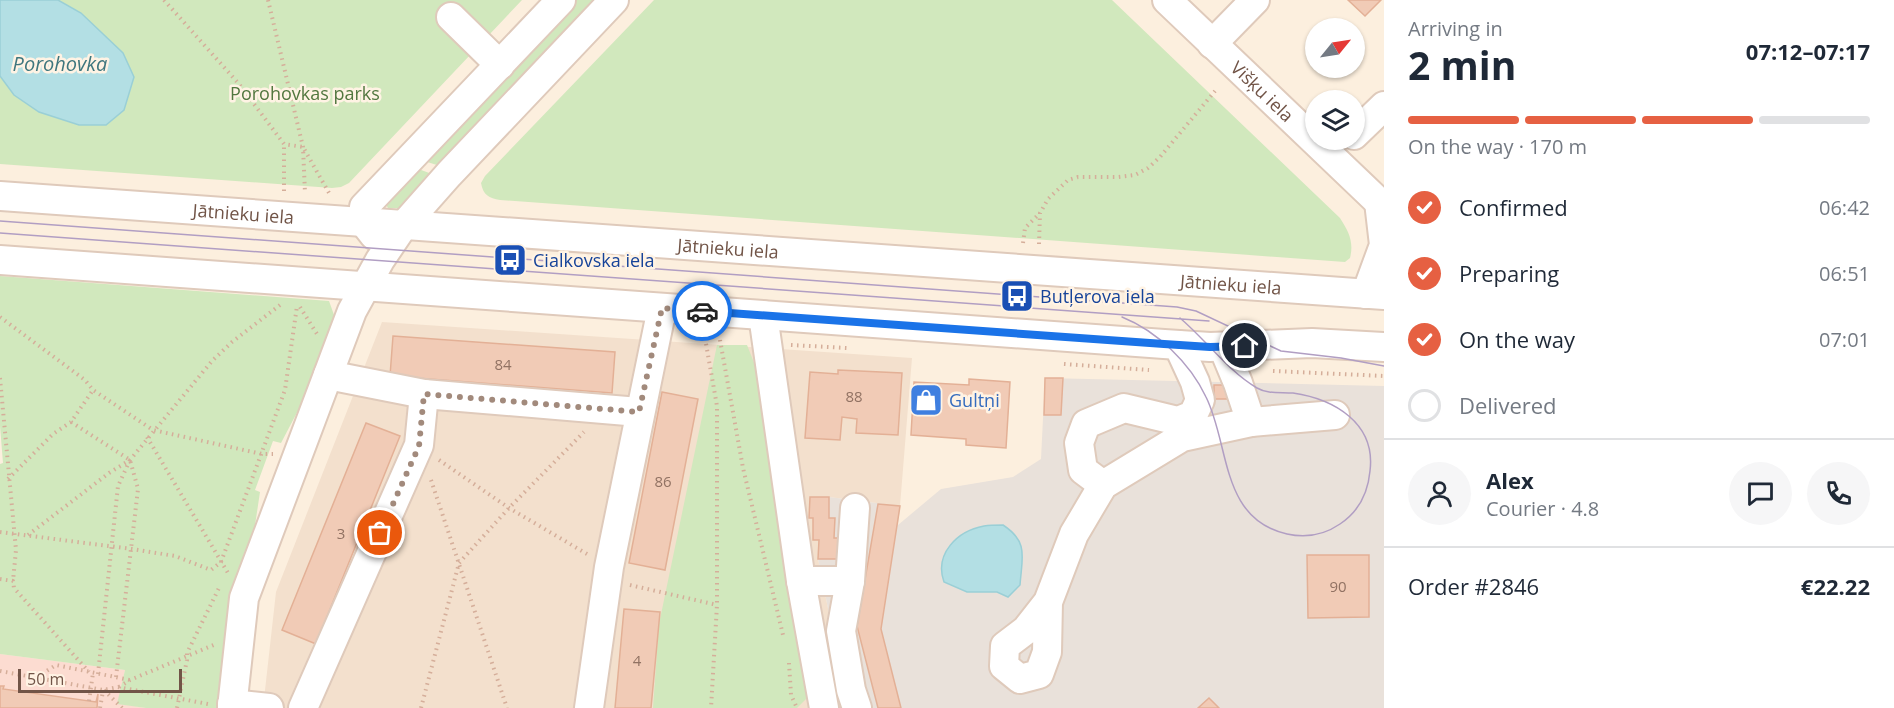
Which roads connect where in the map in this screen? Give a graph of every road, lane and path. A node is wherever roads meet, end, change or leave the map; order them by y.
1 (164, 0) edge
2 (268, 0) edge
3 (561, 0) edge
4 (614, 0) edge
5 (1167, 0) edge
6 (1255, 0) edge
7 (451, 17) dead end
8 (1212, 44) junction
9 (500, 64) junction
10 (1215, 91) dead end
11 (1384, 106) edge
12 (1305, 120) edge
13 (1365, 124) edge
14 (284, 144) junction
15 (303, 147) junction
16 (1341, 150) edge
17 (284, 191) dead end
18 (305, 192) dead end
19 (330, 193) dead end
20 (0, 196) edge
21 (1381, 204) edge
22 (1040, 213) junction
23 (363, 221) junction
24 (403, 226) junction
25 (1023, 243) dead end
26 (1039, 244) dead end
27 (387, 250) junction
28 (0, 260) edge
29 (366, 287) junction
30 (1375, 295) edge
31 (280, 305) dead end
32 (662, 308) junction
33 (763, 315) junction
34 (0, 317) edge
35 (705, 338) dead end
36 (321, 340) dead end
37 (720, 340) dead end
38 (1178, 345) junction
39 (1223, 347) junction
40 (1384, 347) edge
41 (328, 375) junction
42 (0, 378) edge
43 (93, 390) junction
44 (424, 394) junction
45 (608, 408) junction
46 (639, 412) junction
47 (1335, 415) dead end
48 (71, 422) junction
49 (1251, 422) junction
50 (153, 430) junction
51 (147, 437) junction
52 (419, 446) junction
53 (262, 454) junction
54 (298, 455) junction
55 (130, 459) junction
56 (8, 479) junction
57 (1103, 484) junction
58 (855, 507) dead end
59 (509, 508) junction
60 (0, 532) edge
61 (13, 534) junction
62 (28, 535) junction
63 (112, 547) junction
64 (132, 549) junction
65 (221, 562) junction
66 (459, 563) junction
67 (227, 572) junction
68 (608, 573) junction
69 (0, 579) edge
70 (13, 580) junction
71 (801, 581) junction
72 (850, 581) junction
73 (244, 598) junction
74 (1048, 602) dead end
75 (717, 605) junction
76 (241, 633) junction
77 (785, 644) dead end
78 (788, 654) dead end
79 (187, 656) junction
80 (0, 671) edge
81 (93, 673) junction
82 (116, 677) junction
83 (37, 678) junction
84 (130, 680) junction
85 (118, 687) junction
86 (91, 688) junction
87 (103, 690) junction
88 (179, 698) junction
89 (854, 699) edge
90 (88, 702) dead end
91 (814, 704) edge
92 (224, 705) edge
93 (100, 708) edge
94 (122, 708) edge
95 (177, 708) edge
96 (269, 708) edge
97 (303, 708) edge
98 (421, 708) edge
99 (507, 708) edge
100 (589, 708) edge
101 (711, 708) edge

1 - 14 path
2 - 15 path
3 - 9 street
4 - 24 street
5 - 8 street, Višķu iela
6 - 8 street
7 - 9 street
8 - 12 street, Višķu iela
9 - 23 street
10 - 22 path
11 - 13 street
14 - 15 path
14 - 17 path
15 - 18 path
15 - 19 path
16 - 21 street, Višķu iela
20 - 23 street, Jātnieku iela
21 - 30 street
22 - 25 path
22 - 26 path
23 - 24 street, Jātnieku iela
23 - 27 street
24 - 27 street
24 - 30 street, Jātnieku iela
27 - 29 street
28 - 29 street
29 - 32 street
29 - 41 street
31 - 50 path
32 - 33 street
32 - 46 street
33 - 38 street
33 - 71 street
34 - 43 path
35 - 75 path
36 - 53 path
37 - 77 path
38 - 39 street
38 - 57 street
39 - 40 street
39 - 49 street
41 - 44 street
41 - 54 street
42 - 56 path
43 - 48 path
43 - 50 path
44 - 45 street
44 - 52 street
45 - 46 street
45 - 59 path
46 - 68 street
47 - 49 street
48 - 55 path
48 - 56 path
49 - 57 street
50 - 51 path
50 - 53 path
51 - 55 path
51 - 65 path
52 - 59 path
52 - 66 path
52 - 97 street
53 - 54 path
53 - 65 path
54 - 73 street
55 - 62 path
55 - 63 path
55 - 64 path
56 - 61 path
57 - 74 street
58 - 72 street
59 - 66 path
59 - 68 path
60 - 61 path
61 - 62 path
61 - 70 path
62 - 63 path
63 - 64 path
63 - 81 path
64 - 65 path
64 - 82 path
65 - 67 path
66 - 98 path
66 - 99 path
67 - 73 path
67 - 79 path
68 - 75 path
68 - 100 street
69 - 70 path
70 - 81 path
71 - 72 street
71 - 91 street
72 - 89 street
73 - 76 street
75 - 101 path
76 - 79 path
76 - 92 street
78 - 91 path
79 - 84 path
79 - 88 path
80 - 83 path
81 - 82 path
81 - 83 path
81 - 86 path
82 - 84 path
83 - 86 path
84 - 85 path
85 - 87 path
85 - 88 path
86 - 87 path
86 - 90 path
87 - 93 path
87 - 94 path
88 - 92 path
88 - 95 path
89 - 91 street
92 - 96 street

